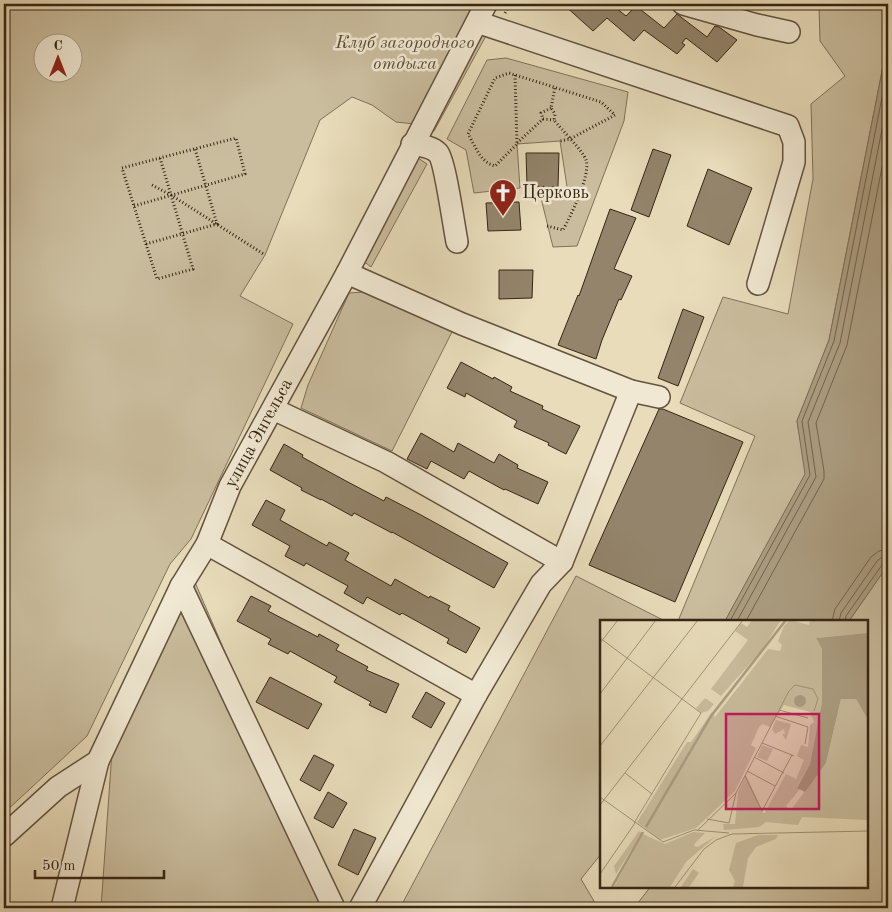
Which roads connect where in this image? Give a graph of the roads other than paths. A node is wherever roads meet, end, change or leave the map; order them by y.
1 (683, 4) edge
2 (481, 13) edge
3 (789, 32) dead end
4 (412, 144) junction
5 (457, 242) dead end
6 (347, 273) junction
7 (758, 284) dead end
8 (631, 391) junction
9 (659, 397) dead end
10 (273, 409) junction
11 (207, 544) junction
12 (562, 562) junction
13 (181, 586) junction
14 (476, 695) junction
15 (98, 761) junction
16 (4, 836) edge
17 (62, 908) edge
18 (334, 908) edge
19 (360, 908) edge

1 - 3 lane
2 - 4 lane, улица Энгельса
2 - 7 lane
4 - 5 lane
4 - 6 lane, улица Энгельса
6 - 8 lane
6 - 10 lane, улица Энгельса
8 - 9 lane
8 - 12 lane
10 - 11 lane, улица Энгельса
10 - 12 lane
11 - 13 lane, улица Энгельса
11 - 14 lane
12 - 14 lane
13 - 15 lane, улица Энгельса
13 - 18 lane
14 - 19 lane
15 - 16 lane
15 - 17 lane, улица Энгельса

